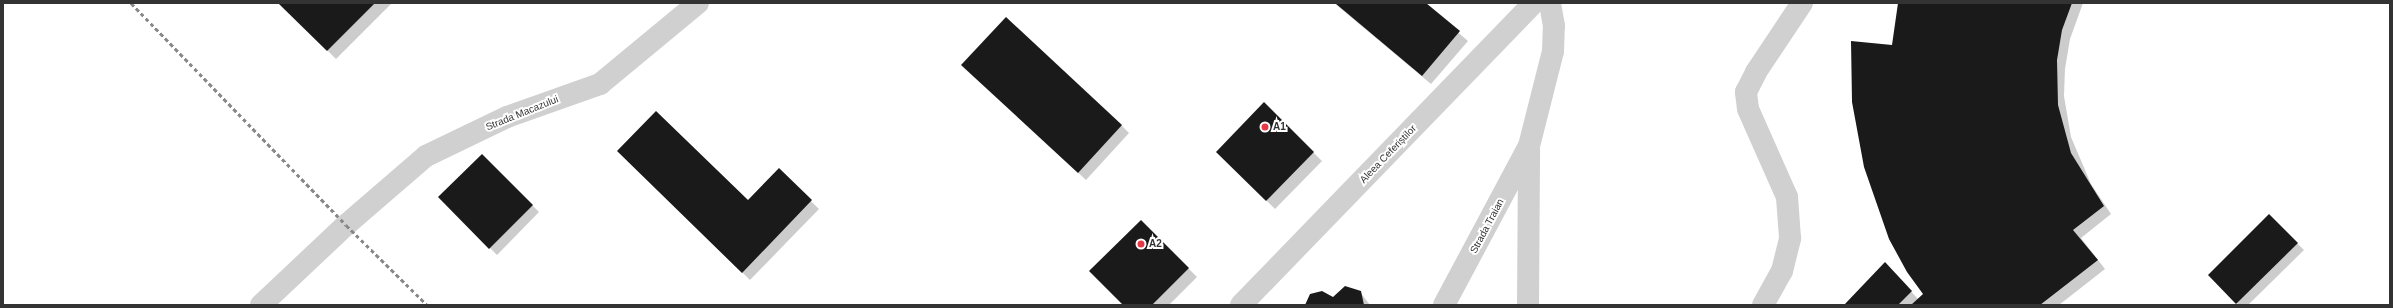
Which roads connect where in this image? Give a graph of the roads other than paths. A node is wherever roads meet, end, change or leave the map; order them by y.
1 (698, 3) edge
2 (1534, 3) edge
3 (1550, 3) edge
4 (1802, 3) edge
5 (1529, 146) junction
6 (261, 305) edge
7 (1241, 305) edge
8 (1444, 305) edge
9 (1528, 305) edge
10 (1763, 305) edge

1 - 6 street, Strada Macazului
2 - 7 street, Aleea Ceferiștilor
3 - 5 street, Strada Traian
4 - 10 street
5 - 8 street, Strada Traian
5 - 9 street, Strada Traian

